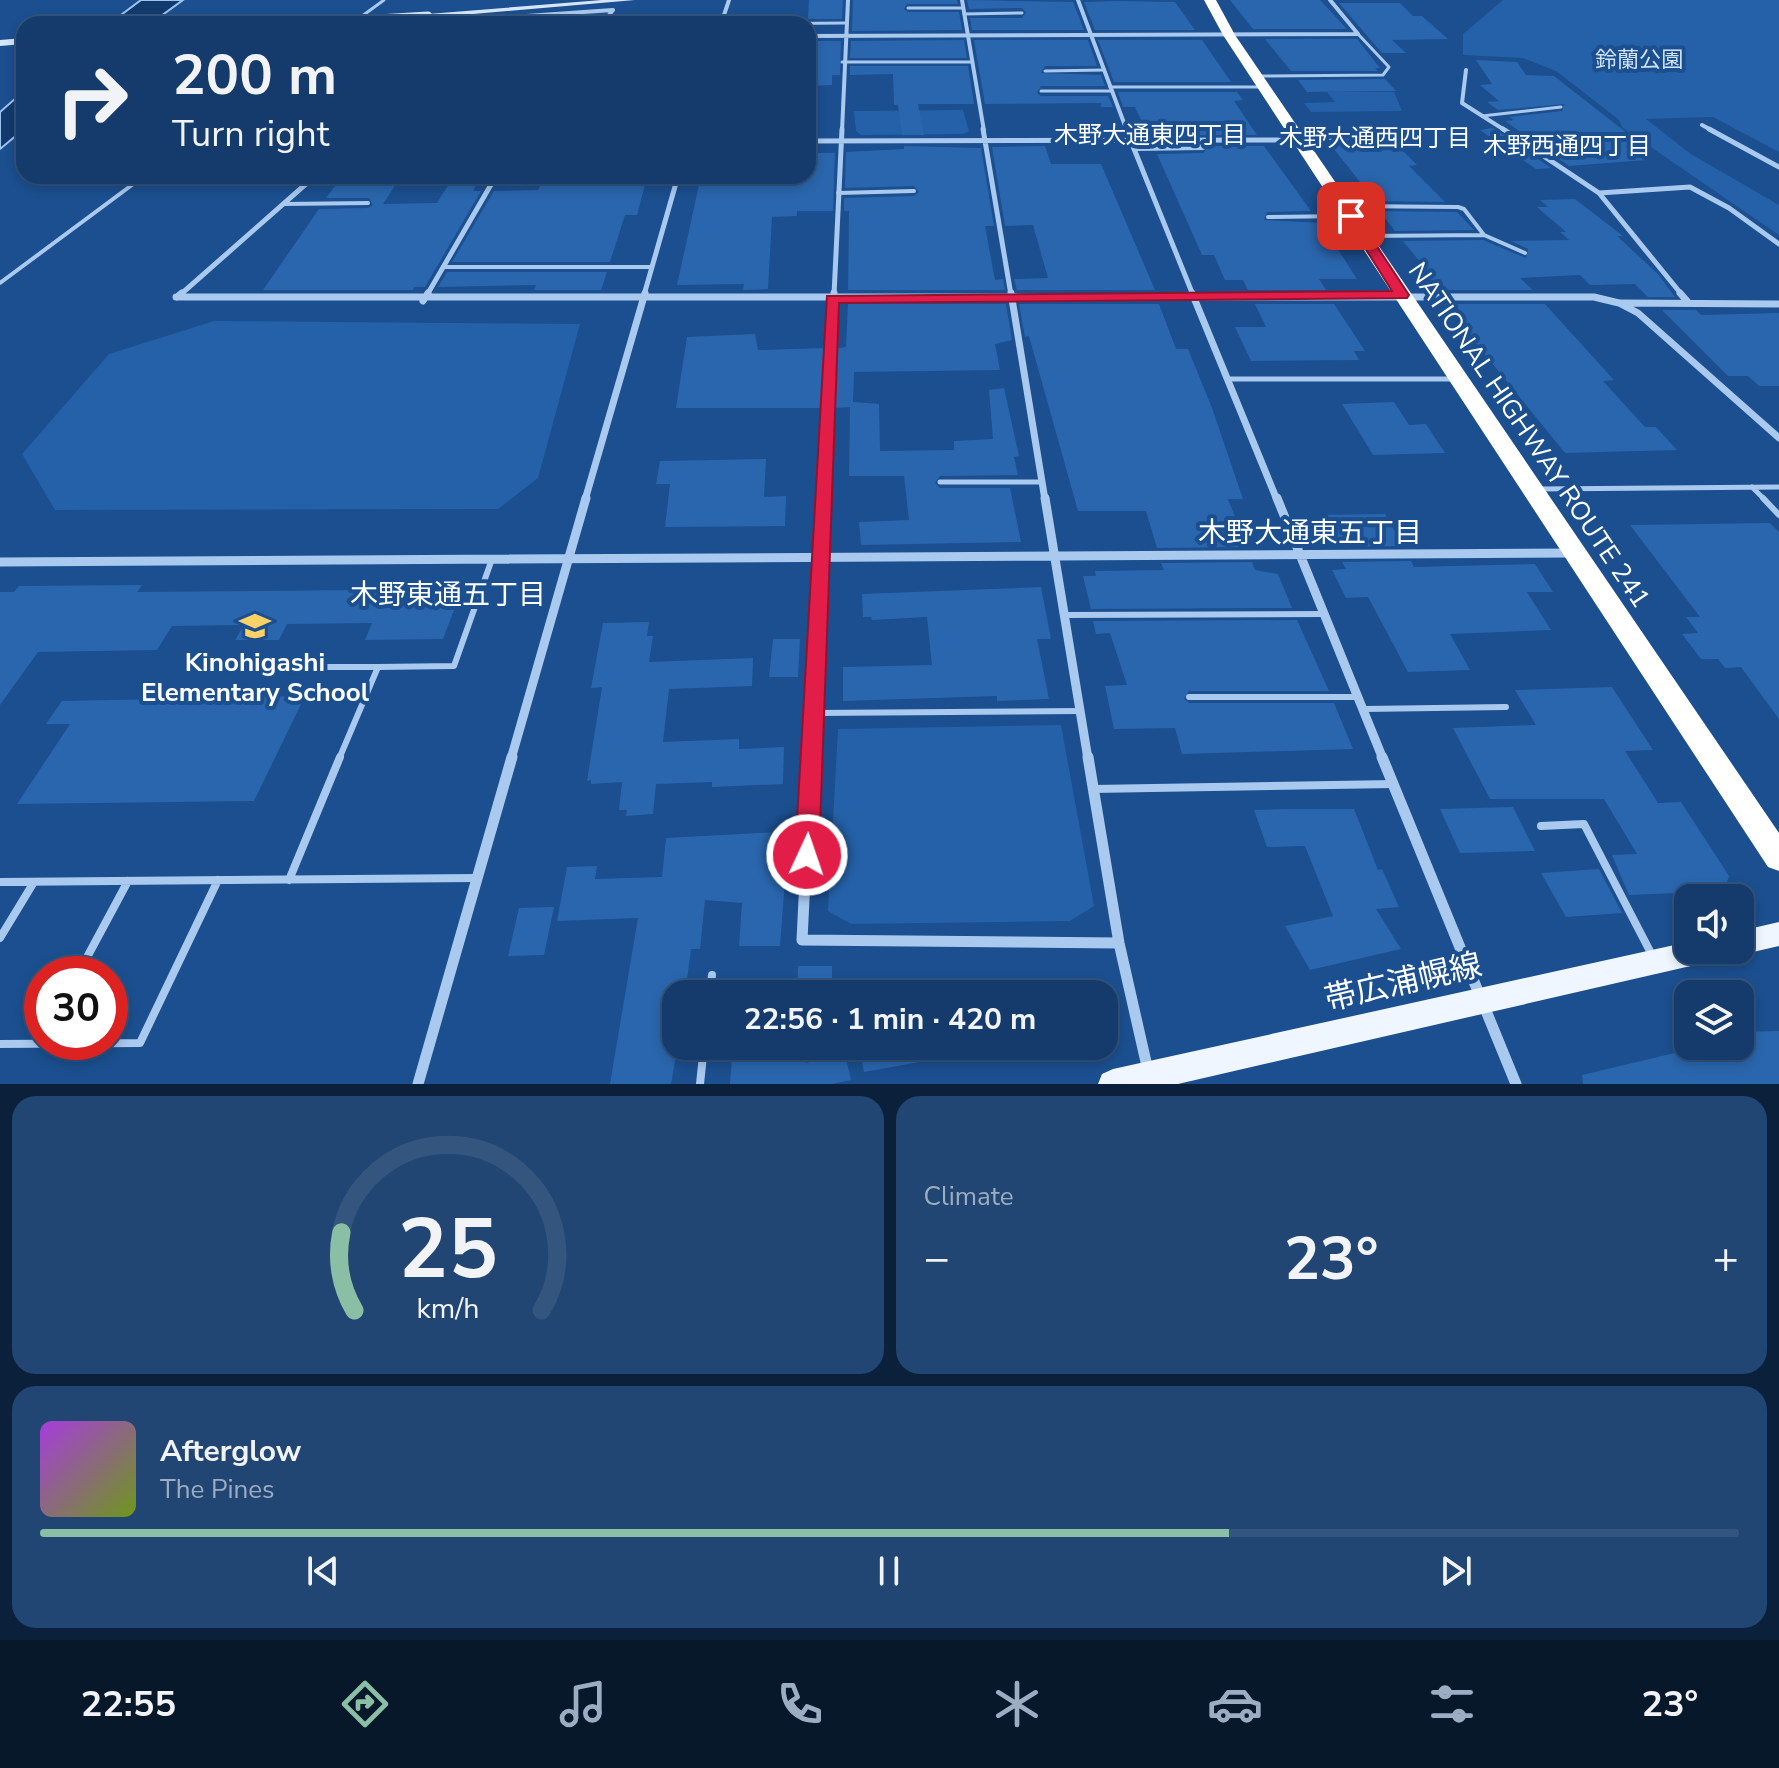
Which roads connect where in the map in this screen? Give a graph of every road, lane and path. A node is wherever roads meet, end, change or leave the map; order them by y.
1 (384, 0) edge
2 (631, 0) edge
3 (848, 0) edge
4 (1078, 0) edge
5 (1210, 0) edge
6 (1330, 0) edge
7 (963, 7) edge
8 (908, 8) dead end
9 (1022, 13) dead end
10 (363, 16) edge
11 (428, 16) edge
12 (527, 16) edge
13 (608, 16) edge
14 (816, 23) edge
15 (845, 23) junction
16 (1358, 34) junction
17 (967, 35) junction
18 (1091, 35) junction
19 (1229, 35) junction
20 (816, 36) edge
21 (843, 36) junction
22 (842, 62) junction
23 (971, 62) junction
24 (1104, 70) junction
25 (1466, 70) dead end
26 (1045, 71) dead end
27 (1261, 82) junction
28 (1111, 89) junction
29 (1041, 91) dead end
30 (1561, 107) dead end
31 (1482, 116) junction
32 (1702, 125) dead end
33 (1399, 137) dead end
34 (1300, 139) junction
35 (816, 141) edge
36 (841, 141) junction
37 (983, 141) junction
38 (1132, 144) junction
39 (1779, 167) edge
40 (133, 184) edge
41 (306, 184) edge
42 (491, 184) edge
43 (676, 184) edge
44 (914, 191) dead end
45 (838, 193) junction
46 (1599, 193) junction
47 (368, 203) dead end
48 (284, 204) junction
49 (1348, 211) junction
50 (1268, 217) dead end
51 (1484, 235) junction
52 (1364, 236) junction
53 (1779, 244) edge
54 (1525, 253) dead end
55 (443, 267) junction
56 (651, 267) junction
57 (0, 283) edge
58 (1196, 295) junction
59 (1402, 295) junction
60 (1011, 298) junction
61 (832, 299) junction
62 (641, 300) junction
63 (423, 301) junction
64 (1687, 301) junction
65 (1619, 303) junction
66 (1779, 304) edge
67 (1230, 379) junction
68 (1458, 379) junction
69 (1779, 438) edge
70 (940, 482) dead end
71 (1041, 482) junction
72 (1752, 487) junction
73 (1779, 487) edge
74 (1531, 489) junction
75 (1779, 515) edge
76 (1574, 553) junction
77 (1301, 554) junction
78 (1054, 555) junction
79 (823, 556) junction
80 (492, 559) junction
81 (568, 559) junction
82 (0, 562) edge
83 (1325, 614) junction
84 (1064, 615) junction
85 (291, 667) dead end
86 (378, 667) junction
87 (1189, 697) dead end
88 (1359, 697) junction
89 (1506, 707) dead end
90 (1364, 709) junction
91 (1080, 711) junction
92 (814, 713) junction
93 (1394, 784) junction
94 (1093, 789) junction
95 (1541, 826) dead end
96 (1779, 858) edge
97 (477, 878) junction
98 (218, 880) junction
99 (289, 880) junction
100 (128, 881) junction
101 (0, 882) edge
102 (34, 882) junction
103 (1779, 934) edge
104 (0, 938) edge
105 (1754, 940) edge
106 (1119, 943) junction
107 (88, 956) edge
108 (1674, 958) edge
109 (1656, 962) junction
110 (712, 975) dead end
111 (711, 980) edge
112 (1483, 1002) junction
113 (24, 1043) edge
114 (128, 1043) edge
115 (0, 1044) edge
116 (703, 1060) edge
117 (1149, 1080) edge
118 (418, 1084) edge
119 (700, 1084) edge
120 (1113, 1084) edge
121 (1516, 1084) edge

1 - 10 lane
2 - 11 main road, bridge
3 - 15 street
4 - 18 street
5 - 19 highway, NATIONAL HIGHWAY ROUTE 241
6 - 16 street
7 - 8 lane
7 - 9 lane
7 - 17 street
12 - 13 street
14 - 15 lane
15 - 21 street
16 - 19 street
16 - 27 lane
17 - 18 street
17 - 21 street
17 - 23 street
18 - 19 street
18 - 24 street
19 - 27 highway, NATIONAL HIGHWAY ROUTE 241
20 - 21 street
21 - 22 street
22 - 23 lane
22 - 36 street
23 - 37 street
24 - 26 lane
24 - 28 street
25 - 31 street
27 - 28 lane
27 - 34 highway, NATIONAL HIGHWAY ROUTE 241
28 - 29 lane
28 - 38 street
30 - 31 lane
31 - 46 street
32 - 39 street
33 - 34 lane
34 - 38 street
34 - 49 highway, NATIONAL HIGHWAY ROUTE 241
35 - 36 street
36 - 37 street
36 - 45 street
37 - 38 street
37 - 60 street
38 - 58 street
40 - 57 lane
41 - 48 street
42 - 55 street
43 - 56 street
44 - 45 lane
45 - 61 street
46 - 53 street
46 - 64 street
47 - 48 lane
48 - 63 street
49 - 50 lane
49 - 51 lane
49 - 52 highway, NATIONAL HIGHWAY ROUTE 241
51 - 52 lane
51 - 54 lane
52 - 59 highway, NATIONAL HIGHWAY ROUTE 241
55 - 56 lane
55 - 63 street
56 - 62 street
58 - 59 street
58 - 60 street
58 - 67 street
59 - 65 street
59 - 68 highway, NATIONAL HIGHWAY ROUTE 241
60 - 61 street
60 - 71 street
61 - 62 street
61 - 79 street
62 - 63 street
62 - 81 street
64 - 65 street
64 - 66 street
65 - 69 street
67 - 68 lane
67 - 77 street
68 - 74 highway, NATIONAL HIGHWAY ROUTE 241
70 - 71 lane
71 - 78 street
72 - 73 lane
72 - 74 lane
72 - 75 lane
74 - 76 highway, NATIONAL HIGHWAY ROUTE 241
76 - 77 street
76 - 96 highway, NATIONAL HIGHWAY ROUTE 241
77 - 78 street
77 - 83 street
78 - 79 street
78 - 84 street
79 - 81 street
79 - 92 street
80 - 81 street
80 - 82 street
80 - 86 lane
81 - 97 street
83 - 84 lane
83 - 88 street
84 - 91 street
85 - 86 lane
86 - 99 lane
87 - 88 lane
88 - 90 street
89 - 90 lane
90 - 93 street
91 - 92 lane
91 - 94 street
92 - 106 street
93 - 94 lane
93 - 112 street
94 - 106 street
95 - 109 lane
97 - 99 lane
97 - 118 street
98 - 99 lane
98 - 100 lane
98 - 114 lane
100 - 102 lane
100 - 107 lane
101 - 102 lane
102 - 104 lane
103 - 105 main road
106 - 117 street
108 - 109 main road, 帯広浦幌線
109 - 112 main road, 帯広浦幌線
110 - 111 lane
112 - 117 main road, 帯広浦幌線
112 - 121 street
113 - 115 lane
116 - 119 lane
117 - 120 main road, 帯広浦幌線

